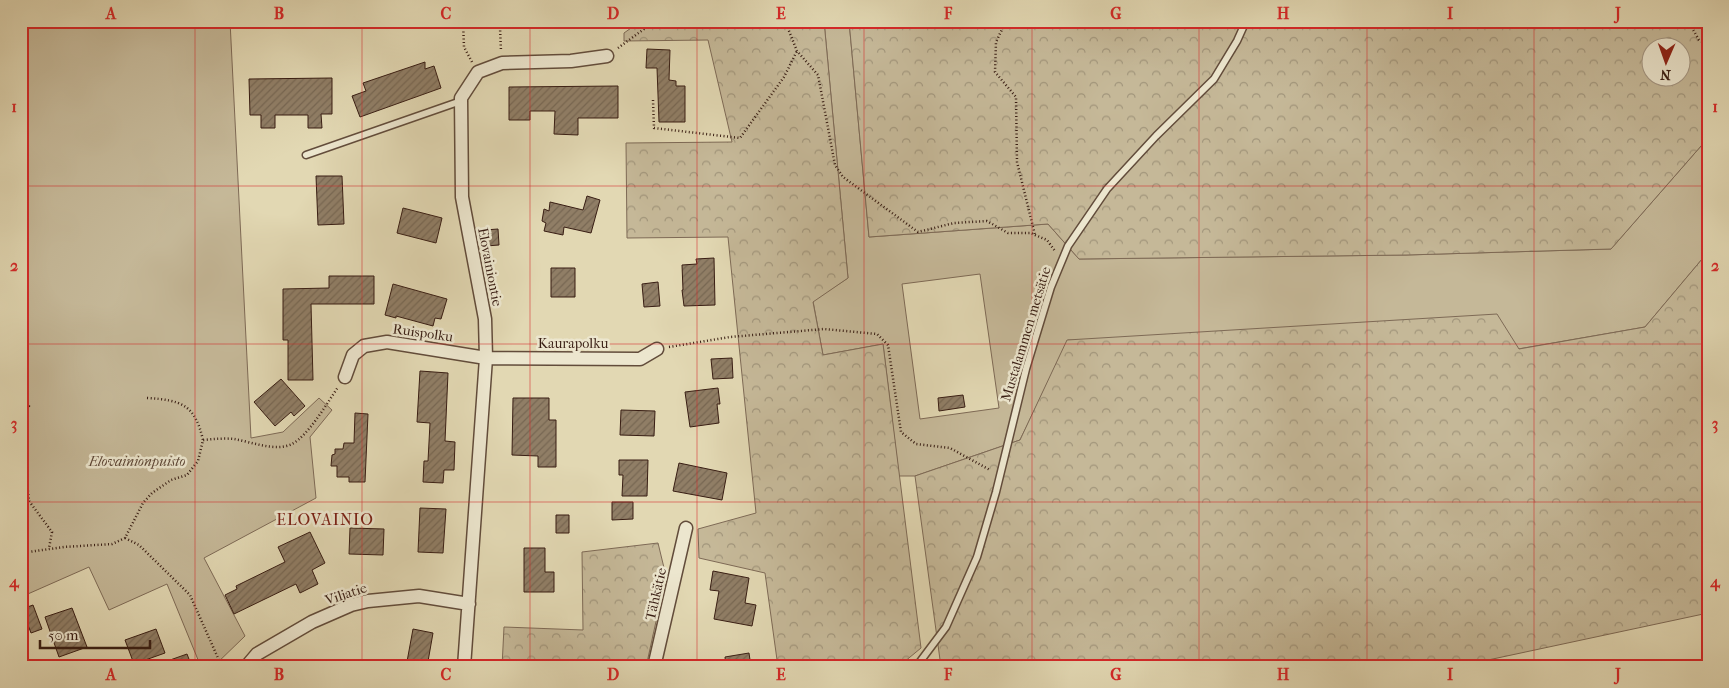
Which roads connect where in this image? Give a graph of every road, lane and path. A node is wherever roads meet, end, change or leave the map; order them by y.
1 (463, 21) edge
2 (655, 21) edge
3 (785, 21) edge
4 (1006, 21) edge
5 (1246, 21) edge
6 (1688, 21) edge
7 (500, 27) dead end
8 (1708, 45) edge
9 (797, 51) junction
10 (607, 56) joint
11 (502, 63) junction
12 (478, 72) junction
13 (653, 100) dead end
14 (461, 101) junction
15 (306, 155) dead end
16 (1035, 235) junction
17 (1062, 260) junction
18 (657, 348) joint
19 (486, 358) junction
20 (345, 377) joint
21 (147, 398) dead end
22 (21, 399) edge
23 (21, 427) edge
24 (203, 440) junction
25 (1000, 475) junction
26 (686, 528) dead end
27 (125, 538) junction
28 (49, 549) junction
29 (21, 553) edge
30 (469, 604) junction
31 (222, 667) edge
32 (246, 667) edge
33 (464, 667) edge
34 (654, 667) edge
35 (916, 667) edge

1 - 12 path
2 - 10 path
3 - 9 path
4 - 16 path
5 - 17 lane, Mustalammen metsätie
6 - 8 path
7 - 11 path
9 - 13 path
9 - 16 path
10 - 11 street
11 - 12 street
12 - 14 street, Elovainiontie
14 - 15 lane
14 - 19 street, Elovainiontie
16 - 17 path
17 - 25 lane, Mustalammen metsätie
18 - 19 street, Kaurapolku
18 - 25 path
19 - 20 street, Ruispolku
19 - 30 street, Elovainiontie
20 - 24 path
21 - 24 path
22 - 23 path
23 - 28 path
24 - 27 path
25 - 35 lane, Mustalammen metsätie
26 - 34 street, Tähkätie
27 - 28 path
27 - 31 path
28 - 29 path
30 - 32 street, Viljatie
30 - 33 street, Elovainiontie

